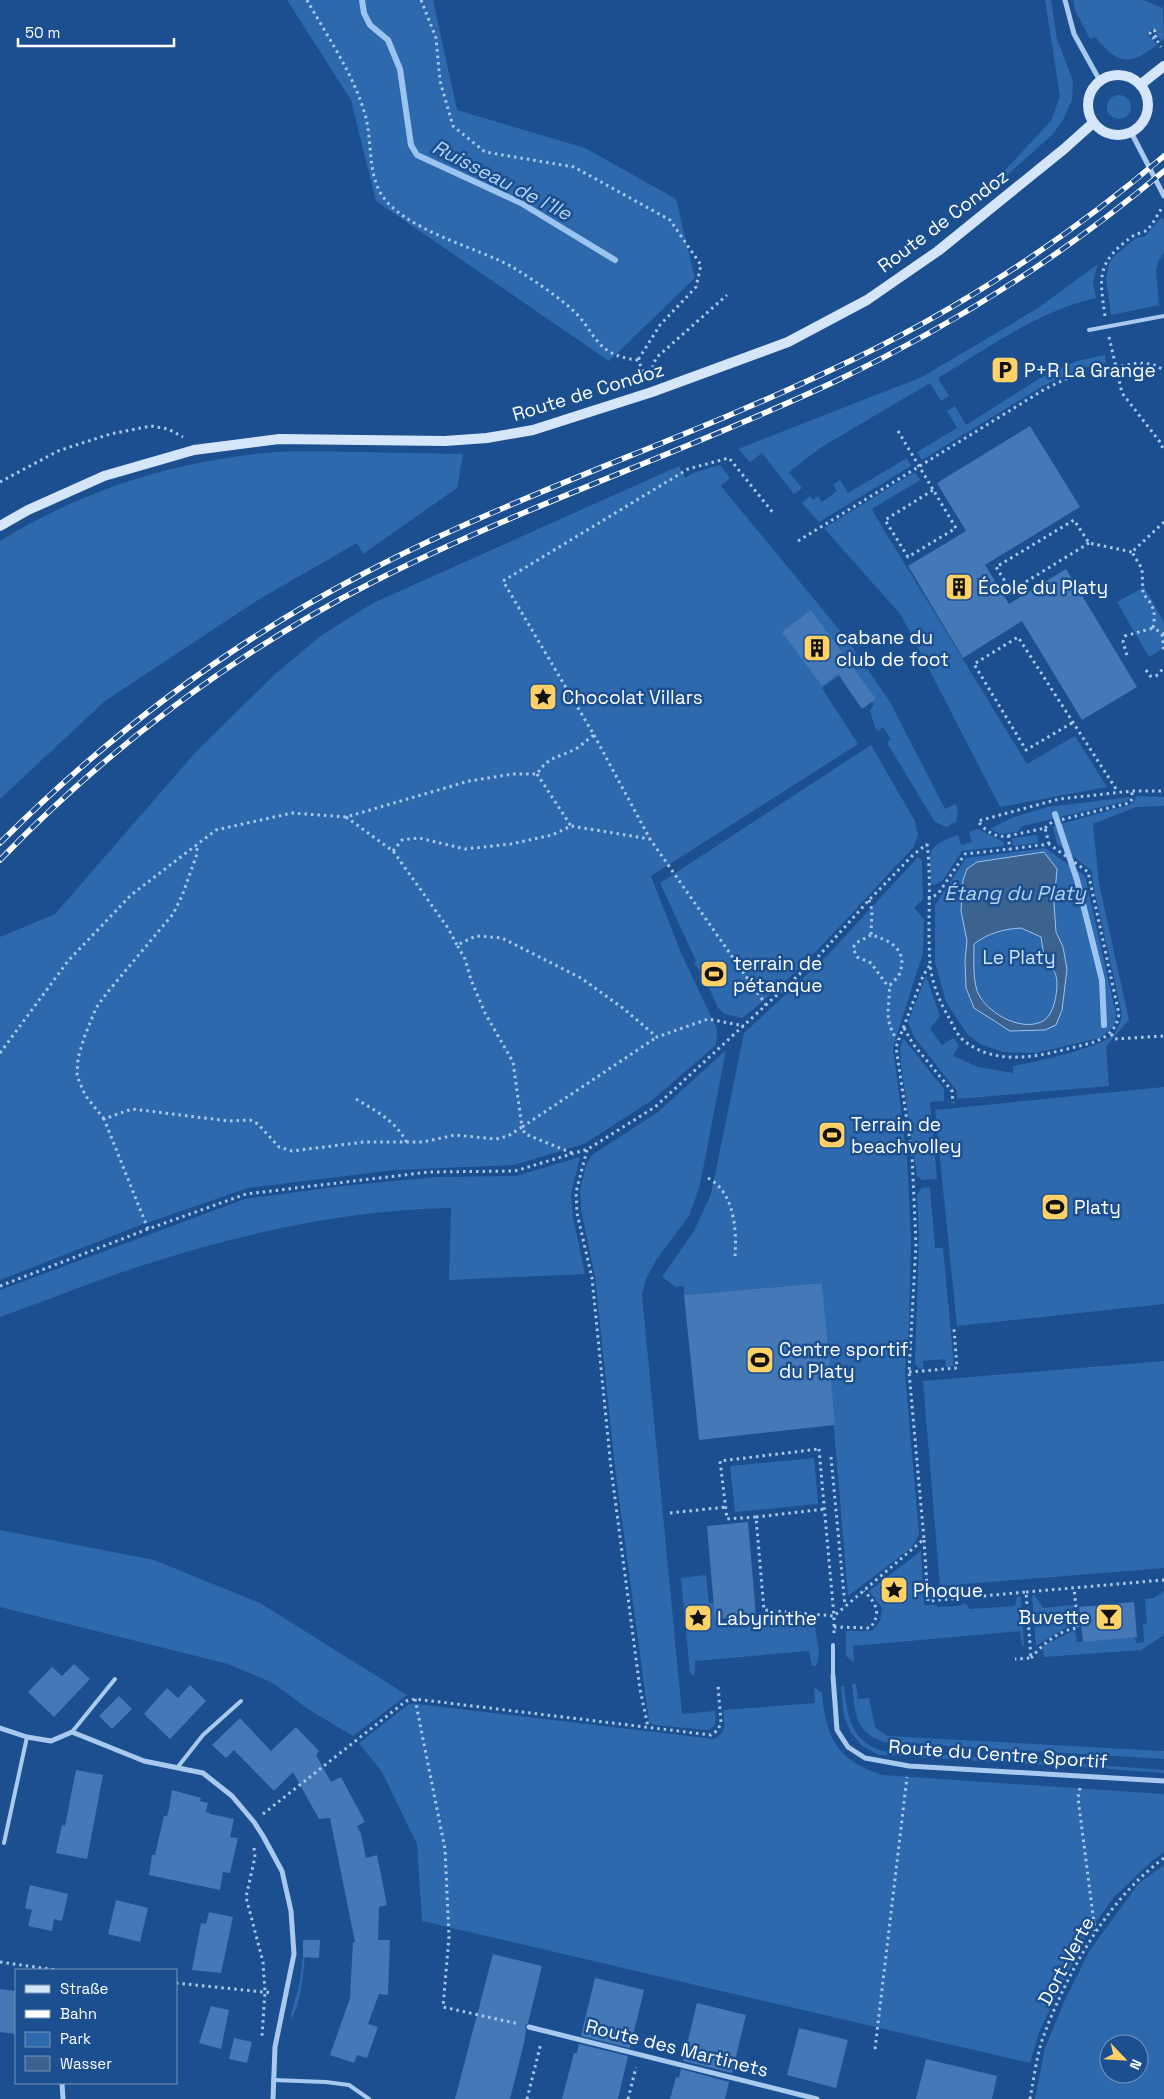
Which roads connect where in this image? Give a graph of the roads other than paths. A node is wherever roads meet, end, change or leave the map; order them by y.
1 (1065, 0) edge
2 (1164, 66) edge
3 (1100, 81) junction
4 (1140, 85) junction
5 (1093, 123) junction
6 (1131, 132) junction
7 (1164, 196) edge
8 (1164, 316) edge
9 (1089, 330) dead end
10 (0, 526) edge
11 (834, 1645) road end
12 (833, 1676) joint
13 (115, 1679) dead end
14 (240, 1701) dead end
15 (0, 1728) edge
16 (72, 1732) junction
17 (27, 1737) junction
18 (177, 1768) junction
19 (1164, 1782) edge
20 (4, 1843) dead end
21 (529, 2027) road end
22 (273, 2080) junction
23 (62, 2084) edge
24 (63, 2099) edge
25 (274, 2099) edge
26 (369, 2099) edge
27 (817, 2099) edge

1 - 3 street
2 - 4 main road
3 - 4 main road
3 - 5 main road
4 - 6 main road
5 - 6 main road
5 - 10 main road, Route de Condoz
6 - 7 street
8 - 9 lane
11 - 12 lane
12 - 19 street, Route du Centre Sportif
13 - 16 lane
14 - 18 lane
15 - 17 street
16 - 17 street
16 - 18 street
17 - 20 lane
18 - 22 street
21 - 27 street, Route des Martinets
22 - 25 street
22 - 26 lane
23 - 24 street

